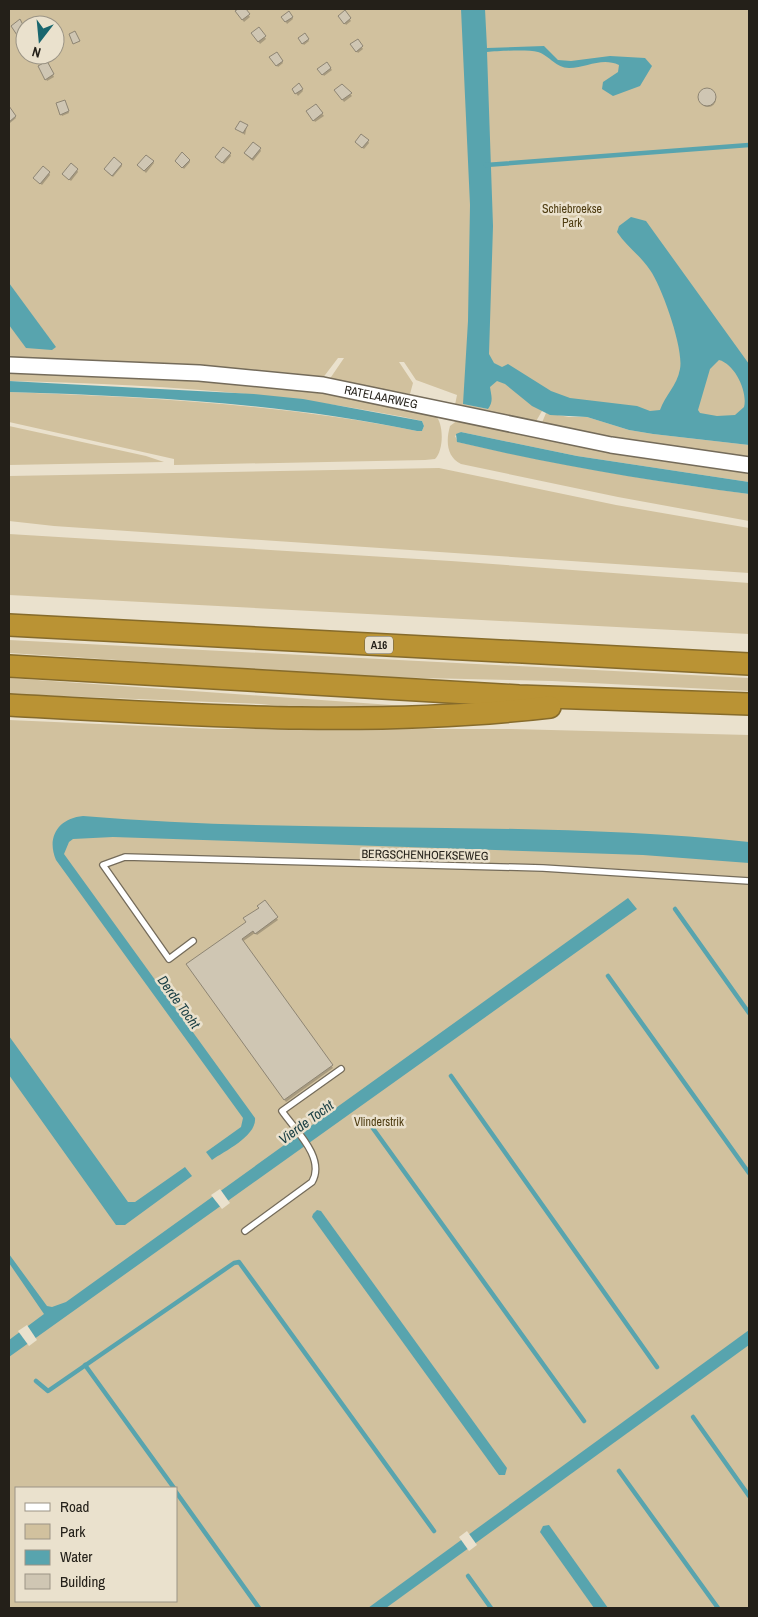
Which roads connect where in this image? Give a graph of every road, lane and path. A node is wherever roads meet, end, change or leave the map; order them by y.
1 (9, 365) edge
2 (749, 465) edge
3 (9, 625) edge
4 (749, 664) edge
5 (9, 666) edge
6 (632, 698) junction
7 (749, 704) edge
8 (9, 705) edge
9 (749, 881) edge
10 (193, 941) dead end
11 (341, 1069) dead end
12 (244, 1231) dead end

1 - 2 street, RATELAARWEG
3 - 4 highway, A16
5 - 6 highway
6 - 7 highway
6 - 8 highway
9 - 10 lane, BERGSCHENHOEKSEWEG
11 - 12 lane

